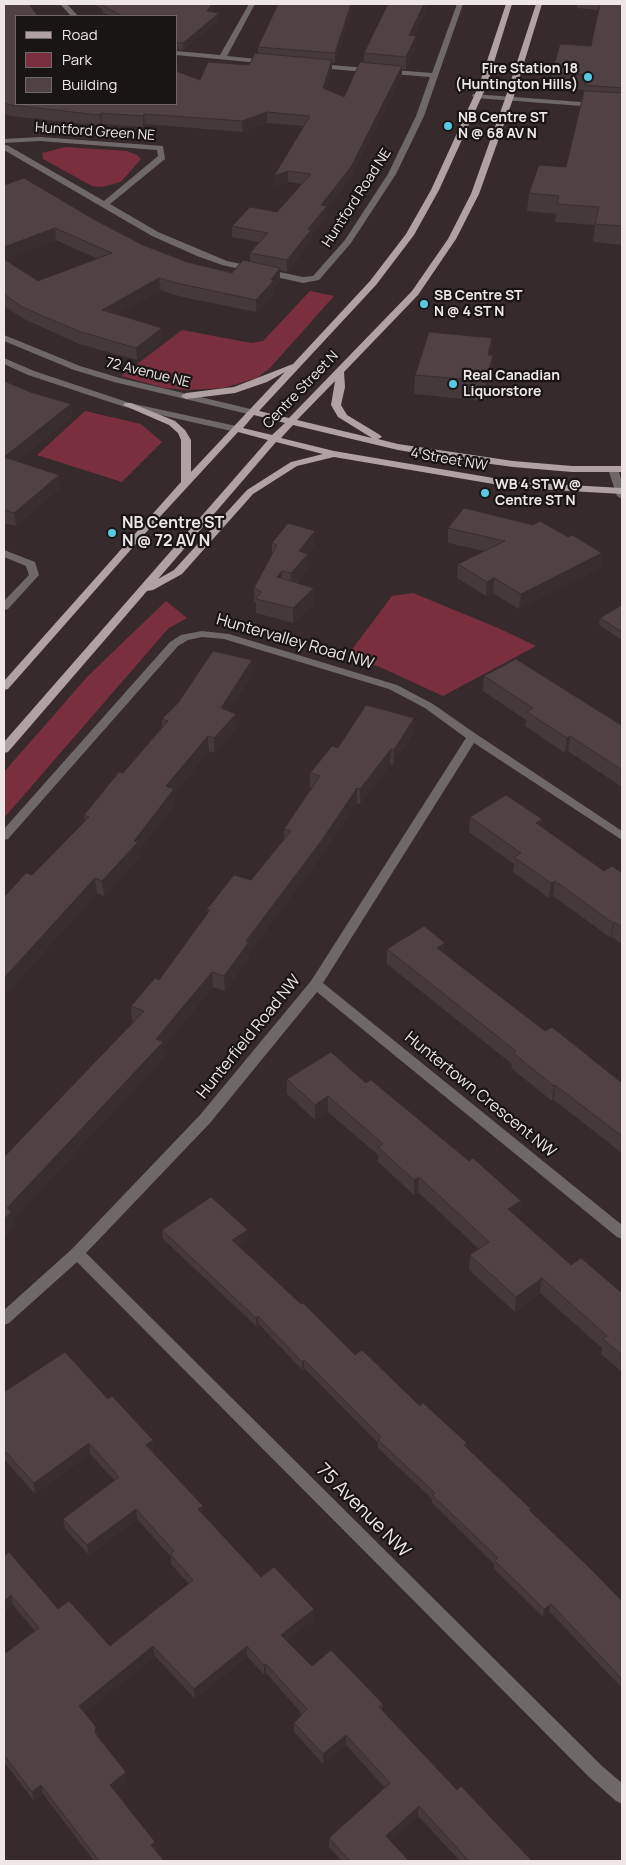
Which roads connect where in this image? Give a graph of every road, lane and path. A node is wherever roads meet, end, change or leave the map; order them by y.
1 (63, 4) edge
2 (252, 4) edge
3 (460, 4) edge
4 (509, 4) edge
5 (539, 4) edge
6 (74, 15) edge
7 (178, 53) edge
8 (222, 58) junction
9 (280, 63) edge
10 (308, 65) edge
11 (434, 75) junction
12 (476, 96) junction
13 (509, 99) junction
14 (622, 107) edge
15 (4, 141) edge
16 (4, 147) edge
17 (104, 205) junction
18 (4, 338) edge
19 (4, 361) edge
20 (296, 365) junction
21 (339, 372) junction
22 (186, 396) junction
23 (128, 405) junction
24 (252, 412) junction
25 (290, 422) junction
26 (236, 429) junction
27 (274, 439) junction
28 (398, 447) junction
29 (334, 454) junction
30 (618, 469) edge
31 (186, 482) junction
32 (622, 493) edge
33 (4, 553) edge
34 (142, 592) junction
35 (4, 607) edge
36 (4, 687) edge
37 (472, 737) junction
38 (4, 749) edge
39 (4, 836) edge
40 (622, 836) edge
41 (316, 984) junction
42 (622, 1233) edge
43 (77, 1254) junction
44 (4, 1319) edge
45 (622, 1795) edge

1 - 6 street
2 - 8 street
3 - 11 street, Huntford Road NE
4 - 12 main road, Centre Street N
5 - 13 main road, Centre Street N
7 - 8 street
8 - 9 street
10 - 11 street
11 - 17 street, Huntford Road NE
12 - 13 street
12 - 20 main road, Centre Street N
13 - 14 street
13 - 21 main road, Centre Street N
15 - 17 street, Huntford Green NE
16 - 17 street, Huntford Road NE
18 - 22 street, 72 Avenue NE
19 - 23 street
20 - 22 main road
20 - 24 main road, Centre Street N
21 - 25 main road, Centre Street N
21 - 28 main road
22 - 24 street, 72 Avenue NE
23 - 26 street
23 - 31 main road
24 - 25 main road, 72 Avenue NE
24 - 26 main road, Centre Street N
25 - 27 main road, Centre Street N
25 - 28 main road, 4 Street NW
26 - 27 main road
26 - 31 main road, Centre Street N
27 - 29 main road, 4 Street NW
27 - 34 main road, Centre Street N
28 - 30 main road, 4 Street NW
29 - 32 main road, 4 Street NW
29 - 34 main road
30 - 32 street
31 - 36 main road, Centre Street N
33 - 35 street
34 - 38 main road, Centre Street N
37 - 39 street, Huntervalley Road NW
37 - 40 street
37 - 41 street, Hunterfield Road NW
41 - 42 street, Huntertown Crescent NW
41 - 43 street, Hunterfield Road NW
43 - 44 street, Hunterfield Road NW
43 - 45 street, 75 Avenue NW

